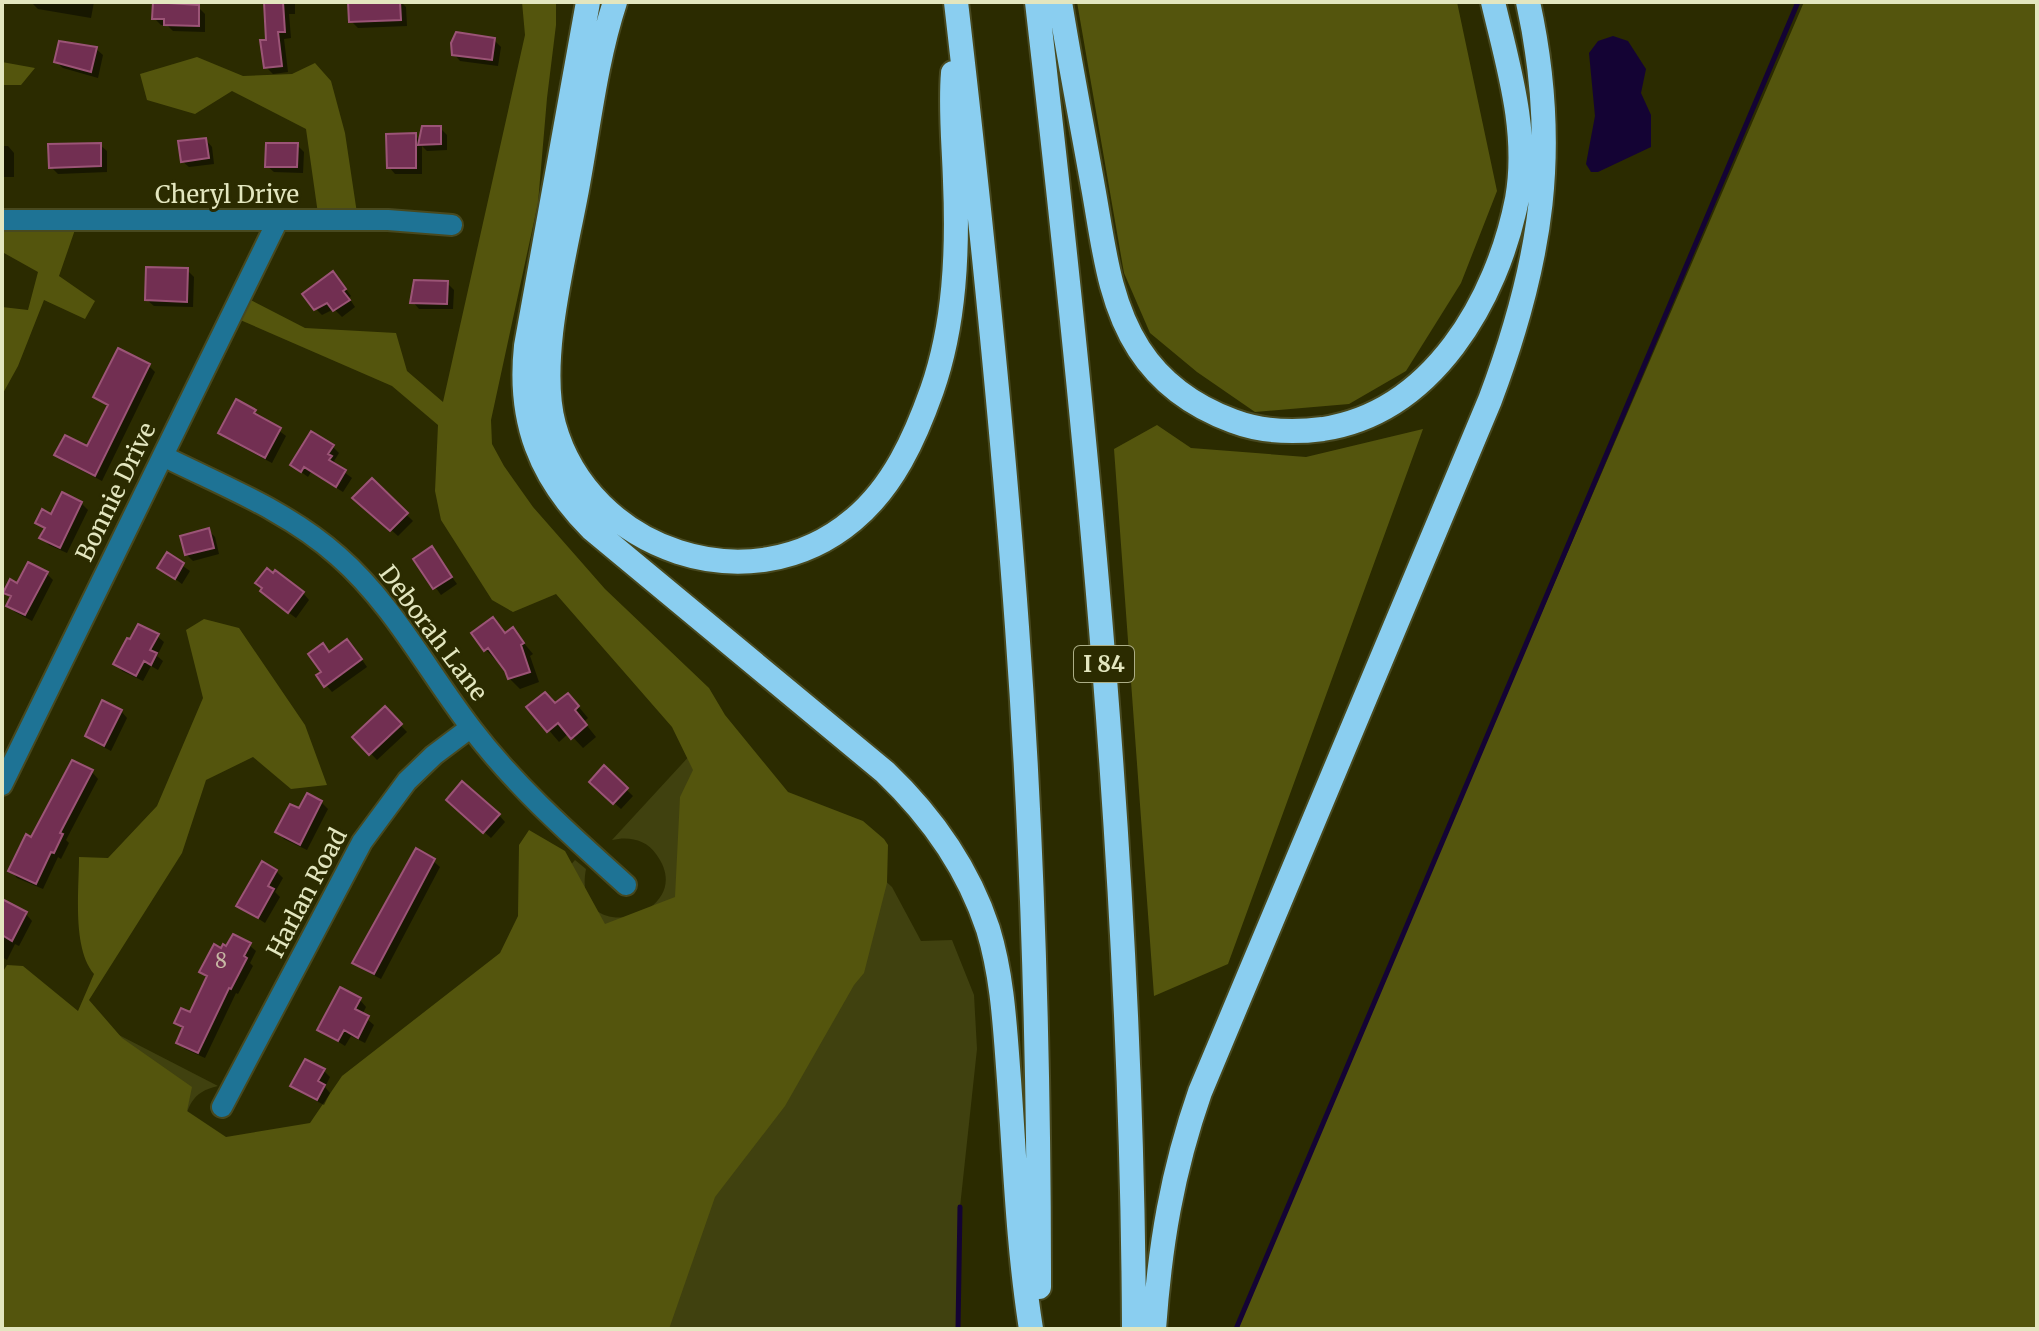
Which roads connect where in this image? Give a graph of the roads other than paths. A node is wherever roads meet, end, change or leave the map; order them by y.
1 (588, 2) edge
2 (956, 2) edge
3 (1037, 2) edge
4 (1060, 2) edge
5 (1493, 2) edge
6 (1528, 2) edge
7 (614, 4) edge
8 (959, 31) junction
9 (2, 220) edge
10 (277, 222) junction
11 (452, 225) dead end
12 (163, 456) junction
13 (470, 728) junction
14 (2, 785) edge
15 (626, 885) dead end
16 (222, 1107) dead end
17 (1031, 1329) edge
18 (1038, 1329) edge
19 (1134, 1329) edge
20 (1154, 1329) edge

1 - 17 highway
2 - 8 highway
3 - 19 highway, I 84
4 - 5 highway
6 - 20 highway
7 - 8 highway
8 - 18 highway
9 - 10 street, Cheryl Drive
10 - 11 street, Cheryl Drive
10 - 12 street, Bonnie Drive
12 - 13 street, Deborah Lane
12 - 14 street, Bonnie Drive
13 - 15 street, Deborah Lane
13 - 16 street, Harlan Road

